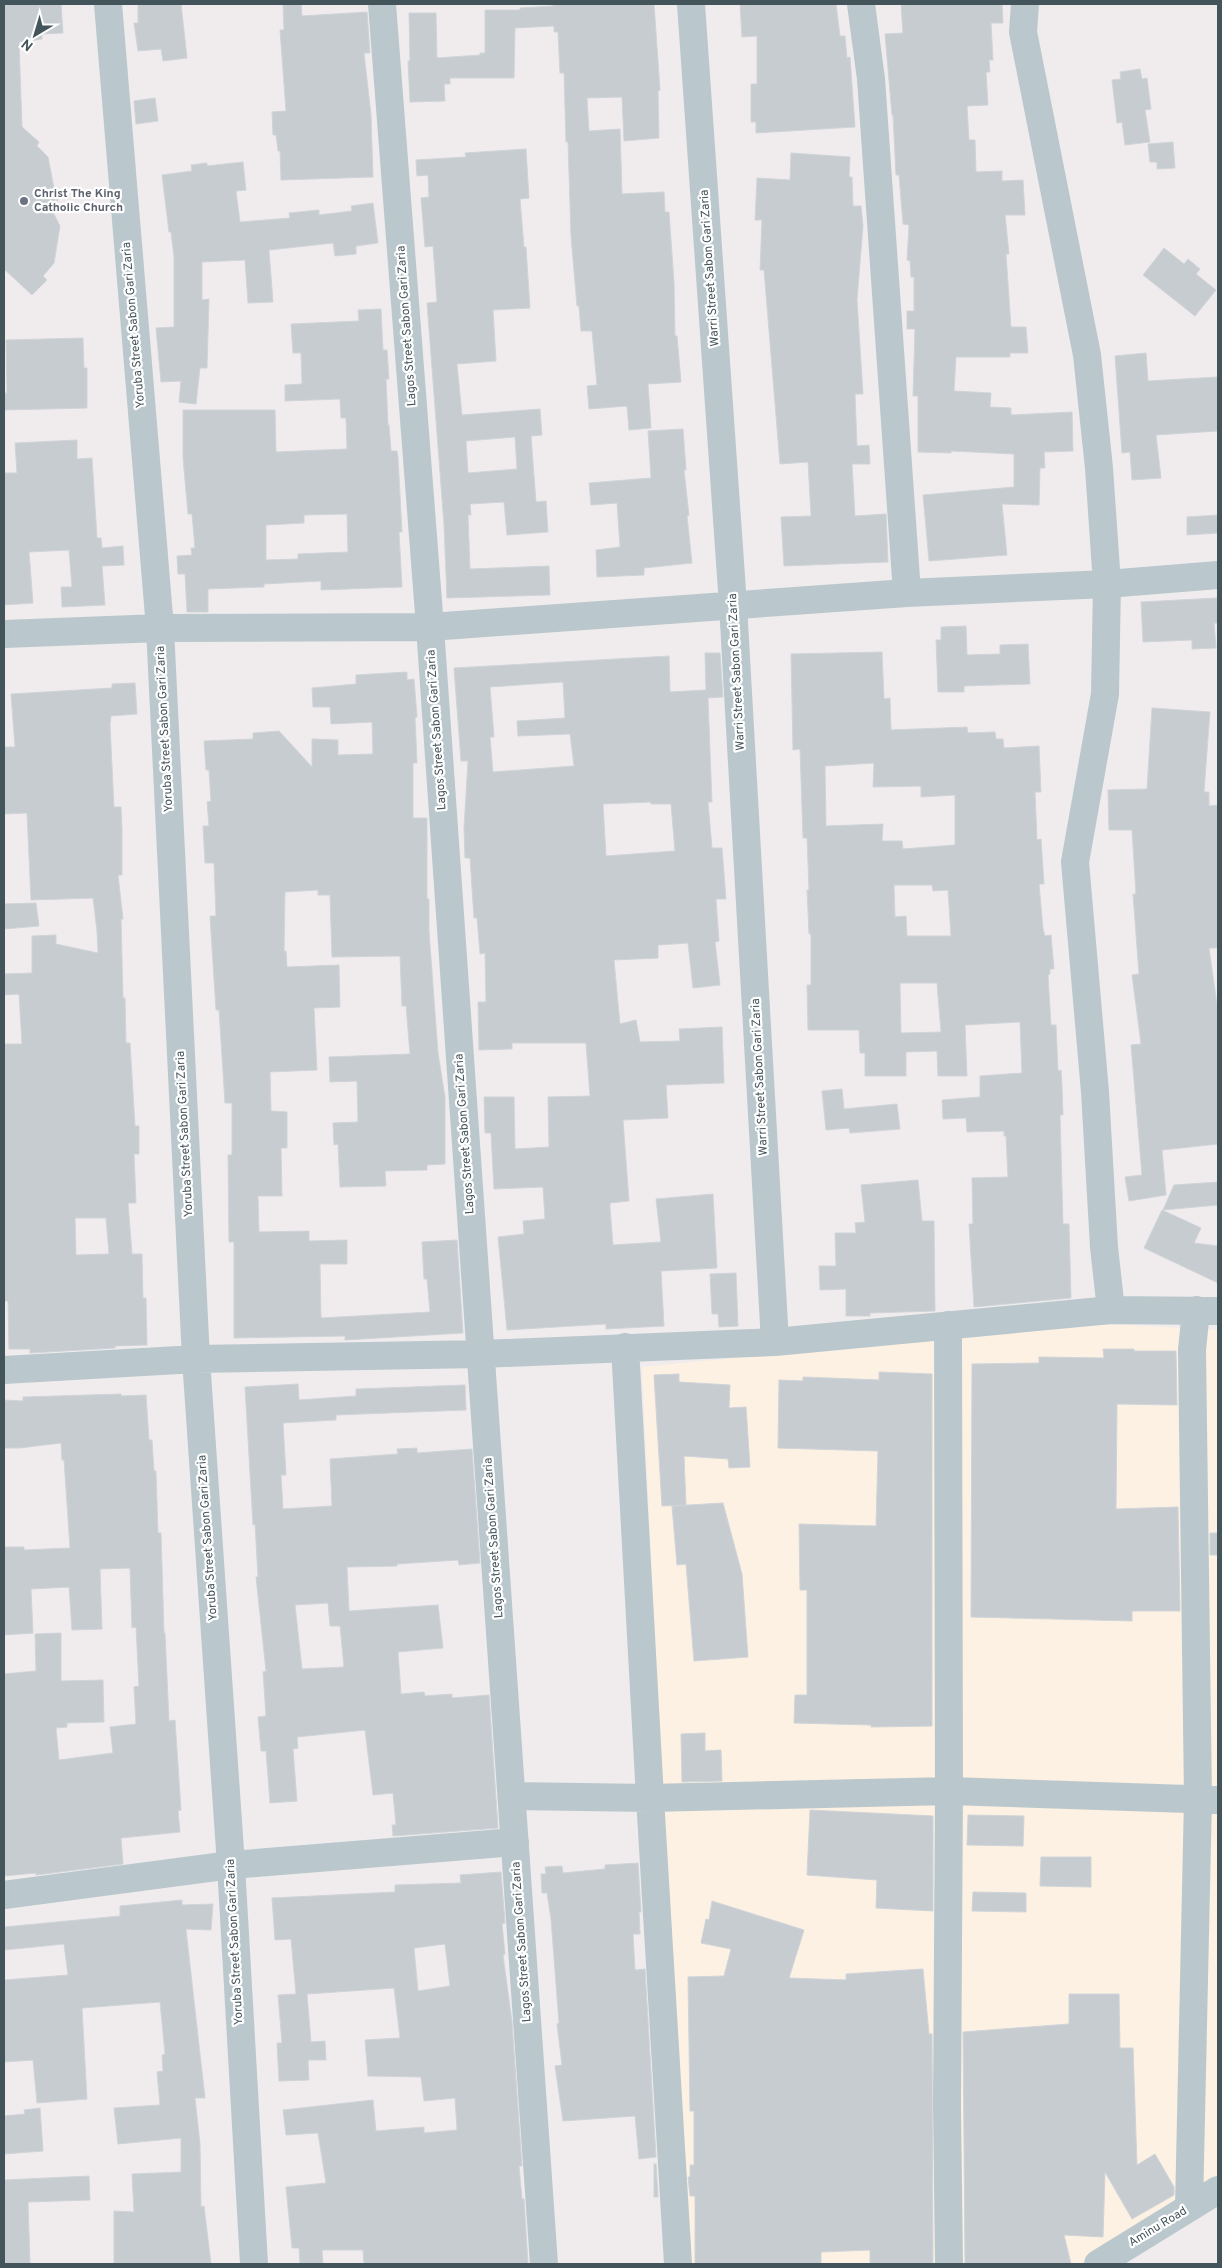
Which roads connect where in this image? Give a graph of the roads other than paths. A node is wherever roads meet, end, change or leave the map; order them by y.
1 (108, 4) edge
2 (382, 4) edge
3 (691, 4) edge
4 (861, 4) edge
5 (1025, 4) edge
6 (1218, 575) edge
7 (1106, 584) junction
8 (907, 593) junction
9 (733, 605) junction
10 (430, 627) junction
11 (160, 628) junction
12 (4, 634) edge
13 (1111, 1310) junction
14 (1207, 1310) edge
15 (948, 1325) junction
16 (775, 1342) junction
17 (625, 1347) junction
18 (481, 1354) junction
19 (196, 1359) junction
20 (4, 1370) edge
21 (949, 1791) junction
22 (512, 1796) junction
23 (650, 1798) junction
24 (1208, 1799) edge
25 (515, 1842) junction
26 (231, 1865) junction
27 (4, 1895) edge
28 (1218, 2190) edge
29 (1189, 2208) junction
30 (254, 2264) edge
31 (544, 2264) edge
32 (678, 2264) edge
33 (949, 2264) edge
34 (1098, 2264) edge

1 - 11 street, Yoruba Street Sabon Gari Zaria
2 - 10 street, Lagos Street Sabon Gari Zaria
3 - 9 street, Warri Street Sabon Gari Zaria
4 - 8 street
5 - 7 street
6 - 7 street
7 - 8 street
7 - 13 street
8 - 9 street
9 - 10 street
9 - 16 street, Warri Street Sabon Gari Zaria
10 - 11 street
10 - 18 street, Lagos Street Sabon Gari Zaria
11 - 12 street
11 - 19 street, Yoruba Street Sabon Gari Zaria
13 - 14 street
13 - 15 street
14 - 24 street
15 - 16 street
15 - 21 street
16 - 17 street
17 - 18 street
17 - 23 street
18 - 19 street
18 - 22 street, Lagos Street Sabon Gari Zaria
19 - 20 street
19 - 26 street, Yoruba Street Sabon Gari Zaria
21 - 23 street
21 - 24 street
21 - 33 street
22 - 23 street
22 - 25 street, Lagos Street Sabon Gari Zaria
23 - 32 street
24 - 29 street
25 - 26 street
25 - 31 street, Lagos Street Sabon Gari Zaria
26 - 27 street
26 - 30 street, Yoruba Street Sabon Gari Zaria
28 - 29 street, Aminu Road
29 - 34 street, Aminu Road

